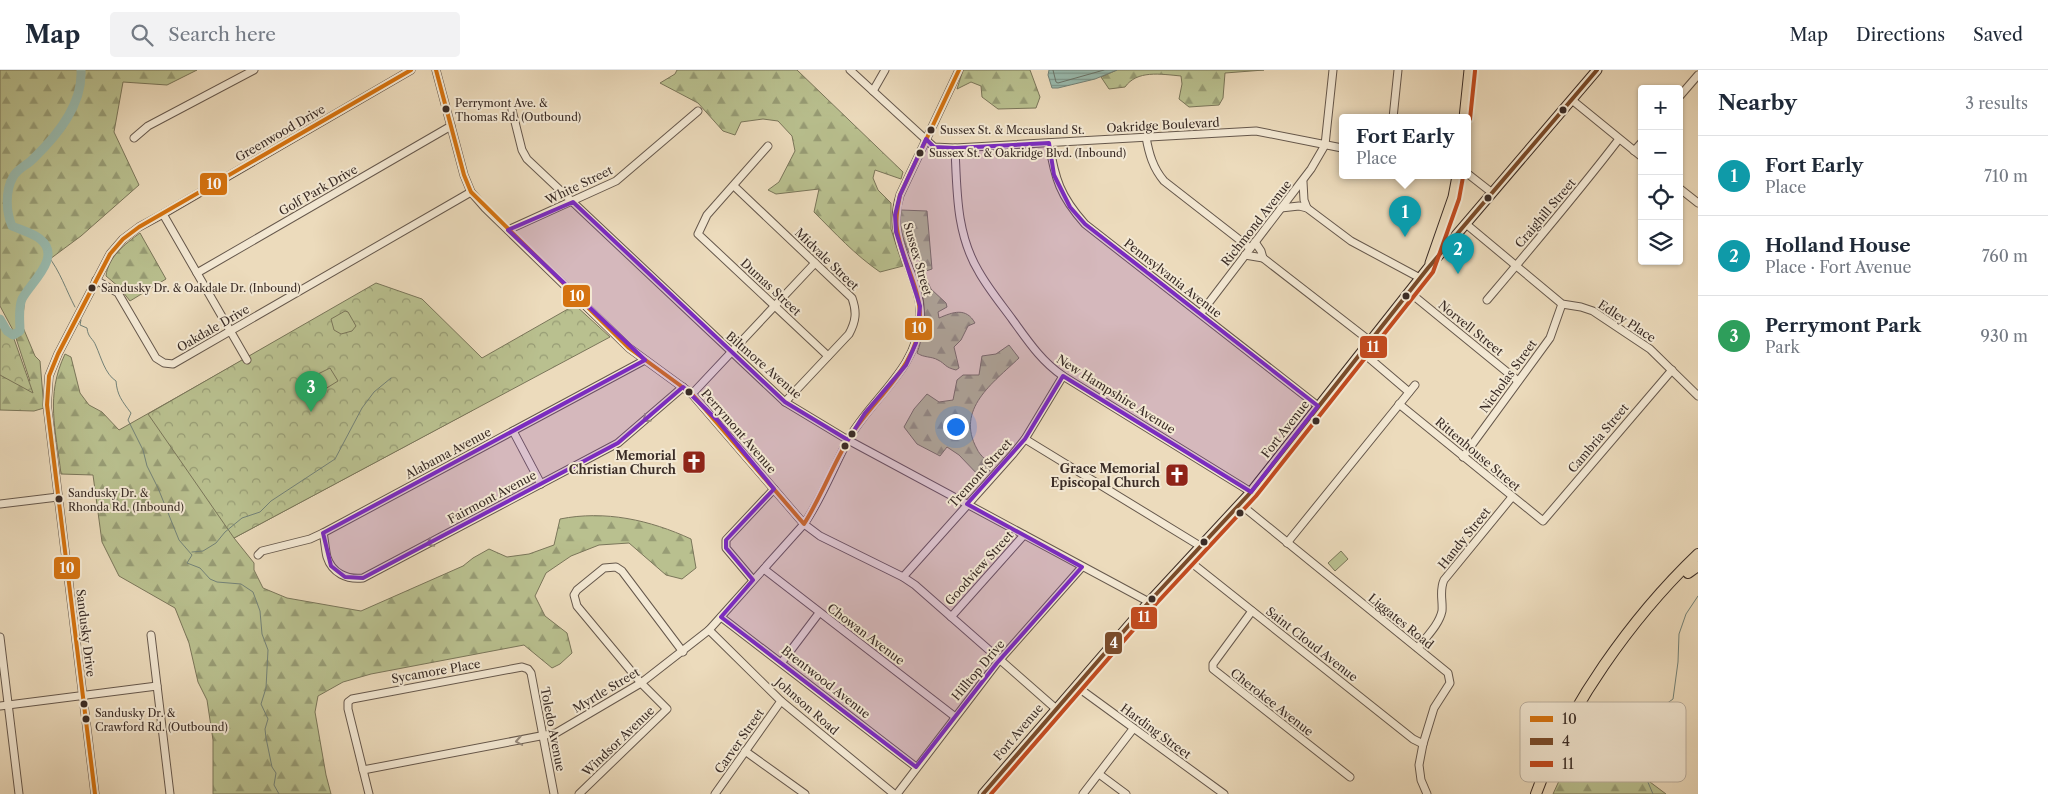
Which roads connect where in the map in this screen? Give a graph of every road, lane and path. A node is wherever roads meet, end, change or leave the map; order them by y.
1 (254, 70) edge
2 (436, 70) edge
3 (850, 70) edge
4 (885, 70) edge
5 (959, 70) edge
6 (1332, 70) edge
7 (1398, 70) edge
8 (1470, 70) edge
9 (1597, 70) edge
10 (408, 71) edge
11 (1698, 75) edge
12 (873, 92) junction
13 (1683, 92) edge
14 (1572, 100) junction
15 (512, 110) dead end
16 (698, 111) dead end
17 (1393, 114) edge
18 (1464, 114) edge
19 (451, 126) junction
20 (1146, 137) junction
21 (134, 138) dead end
22 (926, 139) junction
23 (1619, 139) junction
24 (1049, 143) junction
25 (1324, 145) junction
26 (768, 146) dead end
27 (1638, 146) edge
28 (955, 148) junction
29 (1339, 148) edge
30 (1634, 151) junction
31 (1638, 154) edge
32 (1471, 176) edge
33 (1456, 179) edge
34 (1303, 180) junction
35 (734, 186) junction
36 (1683, 191) edge
37 (471, 192) junction
38 (1491, 192) junction
39 (573, 202) junction
40 (1698, 203) edge
41 (1281, 208) junction
42 (1307, 208) junction
43 (163, 214) junction
44 (1466, 224) junction
45 (508, 230) junction
46 (1255, 242) junction
47 (1250, 248) junction
48 (1245, 255) junction
49 (1262, 258) junction
50 (816, 263) junction
51 (1516, 266) junction
52 (1428, 268) junction
53 (197, 273) junction
54 (1420, 278) junction
55 (96, 280) junction
56 (1409, 292) junction
57 (1487, 300) dead end
58 (83, 304) joint
59 (1562, 304) junction
60 (775, 307) junction
61 (1201, 313) junction
62 (230, 332) junction
63 (1370, 341) junction
64 (731, 352) junction
65 (1362, 352) junction
66 (828, 356) junction
67 (246, 360) dead end
68 (645, 360) junction
69 (1672, 370) junction
70 (1063, 376) junction
71 (1518, 381) junction
72 (1415, 385) dead end
73 (683, 387) junction
74 (1410, 392) junction
75 (692, 394) junction
76 (1698, 396) edge
77 (785, 402) junction
78 (1399, 404) junction
79 (1318, 406) junction
80 (513, 431) junction
81 (1025, 439) junction
82 (848, 440) junction
83 (1463, 456) junction
84 (541, 484) junction
85 (774, 489) junction
86 (1251, 492) junction
87 (58, 497) junction
88 (1512, 497) junction
89 (0, 504) edge
90 (967, 504) junction
91 (1240, 504) junction
92 (1542, 521) joint
93 (804, 524) junction
94 (323, 533) junction
95 (1024, 535) junction
96 (1287, 543) junction
97 (1200, 546) junction
98 (258, 554) dead end
99 (1698, 554) edge
100 (1188, 560) junction
101 (1698, 565) edge
102 (1082, 566) junction
103 (764, 569) junction
104 (903, 577) junction
105 (753, 580) junction
106 (1149, 602) junction
107 (1252, 611) junction
108 (819, 613) junction
109 (721, 617) junction
110 (951, 617) junction
111 (709, 630) junction
112 (151, 635) dead end
113 (0, 637) edge
114 (1418, 648) junction
115 (683, 652) junction
116 (1000, 660) junction
117 (782, 662) junction
118 (528, 669) joint
119 (641, 683) junction
120 (157, 686) junction
121 (1076, 686) junction
122 (82, 696) junction
123 (781, 701) junction
124 (1581, 702) edge
125 (1589, 702) edge
126 (8, 704) junction
127 (0, 706) edge
128 (1055, 708) junction
129 (954, 716) junction
130 (1133, 729) junction
131 (543, 736) junction
132 (1423, 744) junction
133 (745, 751) junction
134 (916, 767) junction
135 (363, 770) junction
136 (1099, 774) junction
137 (1350, 778) dead end
138 (1542, 782) edge
139 (1549, 782) edge
140 (19, 794) edge
141 (94, 794) edge
142 (170, 794) edge
143 (369, 794) edge
144 (554, 794) edge
145 (579, 794) edge
146 (715, 794) edge
147 (805, 794) edge
148 (895, 794) edge
149 (982, 794) edge
150 (1082, 794) edge
151 (1126, 794) edge
152 (1224, 794) edge
153 (1427, 794) edge
154 (1536, 794) edge
155 (1543, 794) edge

1 - 21 street
2 - 19 street, Perrymont Avenue
3 - 12 street, Oakridge Boulevard
4 - 12 street
5 - 22 street, Sussex Street
6 - 25 street
7 - 17 street
8 - 18 main road
9 - 14 main road, Fort Avenue
10 - 43 street, Greenwood Drive
11 - 13 street
12 - 22 street, Oakridge Boulevard
14 - 23 street
14 - 38 main road, Fort Avenue
15 - 39 street, Biltmore Avenue
16 - 39 street, White Street
19 - 37 street, Perrymont Avenue
19 - 53 street, Golf Park Drive
20 - 24 street, Oakridge Boulevard
20 - 25 street, Oakridge Boulevard
20 - 47 street
22 - 28 street, Oakridge Boulevard
22 - 82 street, Sussex Street
23 - 30 street
23 - 51 street, Craighill Street
24 - 28 street, Oakridge Boulevard
24 - 61 street, Pennsylvania Avenue
25 - 29 street, Oakridge Boulevard
25 - 34 street, Richmond Avenue
26 - 35 street
27 - 30 street
28 - 70 street, New Hampshire Avenue
30 - 31 street
32 - 38 street
33 - 52 main road
34 - 41 street, Richmond Avenue
34 - 42 street
35 - 50 street, Midvale Street
35 - 60 street, Dumas Street
36 - 40 street
37 - 45 street, Perrymont Avenue
37 - 62 street, Oakdale Drive
38 - 44 main road, Fort Avenue
39 - 45 street, White Street
39 - 64 street, Biltmore Avenue
41 - 42 street
41 - 46 street, Richmond Avenue
42 - 54 street
43 - 53 street
43 - 55 street, Greenwood Drive
44 - 51 street, Edley Place
44 - 52 main road, Fort Avenue
45 - 68 street, Perrymont Avenue
46 - 47 street, Richmond Avenue
46 - 49 street
47 - 48 street, Richmond Avenue
48 - 49 street
48 - 61 street, Richmond Avenue
49 - 63 street
50 - 60 street
50 - 66 street, Midvale Street
51 - 57 street, Craighill Street
51 - 59 street, Edley Place
52 - 54 main road, Fort Avenue
53 - 62 street
54 - 56 main road, Fort Avenue
55 - 58 street, Greenwood Drive
55 - 62 street, Oakdale Drive
56 - 63 main road, Fort Avenue
56 - 71 street, Norvell Street
58 - 87 street, Sandusky Drive
59 - 69 street, Edley Place
59 - 71 street, Nicholas Street
60 - 64 street
60 - 66 street, Dumas Street
61 - 79 street, Pennsylvania Avenue
62 - 67 street
63 - 65 main road, Fort Avenue
64 - 75 street
64 - 77 street, Biltmore Avenue
65 - 74 street
65 - 79 main road, Fort Avenue
66 - 77 street, Midvale Street
68 - 73 street, Perrymont Avenue
68 - 80 street, Alabama Avenue
69 - 76 street, Edley Place
69 - 92 street, Cambria Street
70 - 81 street, Tremont Street
70 - 86 street, New Hampshire Avenue
71 - 83 street, Nicholas Street
72 - 74 street
73 - 75 street, Perrymont Avenue
73 -> 84 street, Fairmont Avenue
74 - 78 street
75 - 85 street, Perrymont Avenue
77 - 82 street, Biltmore Avenue
78 - 83 street, Rittenhouse Street
78 - 96 street
79 - 86 main road, Fort Avenue
80 - 84 street
80 - 94 street, Alabama Avenue
81 - 90 street, Tremont Street
81 - 97 street
82 - 90 street, Biltmore Avenue
82 - 93 street, Sussex Street
83 - 88 street, Rittenhouse Street
84 -> 94 street, Fairmont Avenue
85 - 93 street, Perrymont Avenue
85 - 105 street
86 - 91 main road, Fort Avenue
87 - 89 street
87 - 122 street, Sandusky Drive
88 - 92 street, Rittenhouse Street
88 - 114 street, Handy Street
90 - 95 street, Biltmore Avenue
90 - 104 street, Tremont Street
91 - 96 street, Liggates Road
91 - 97 main road, Fort Avenue
93 - 103 street, Myrtle Street
93 - 104 street, Perrymont Avenue
94 - 98 street, Alabama Avenue
95 - 102 street, Biltmore Avenue
95 - 110 street, Goodview Street
96 - 114 street, Liggates Road
97 - 100 main road, Fort Avenue
99 - 124 highway
100 - 106 main road, Fort Avenue
100 - 107 street, Saint Cloud Avenue
101 - 125 highway
102 - 106 street, Biltmore Avenue
102 - 116 street, Hilltop Drive
103 - 105 street, Myrtle Street
103 - 108 street, Chowan Avenue
104 - 110 street, Perrymont Avenue
105 - 109 street, Myrtle Street
106 - 121 main road, Fort Avenue
107 - 132 street, Saint Cloud Avenue
107 - 137 street, Cherokee Avenue
108 - 117 street
108 - 129 street, Chowan Avenue
109 - 111 street, Myrtle Street
109 - 117 street, Brentwood Avenue
110 - 116 street, Perrymont Avenue
111 - 115 street, Myrtle Street
111 - 123 street, Johnson Road
112 - 120 street
113 - 126 street
114 - 132 street, Liggates Road
115 - 119 street, Myrtle Street
115 - 119 street
116 - 128 street, Perrymont Avenue
116 - 129 street, Hilltop Drive
117 - 134 street, Brentwood Avenue
118 - 131 street, Toledo Avenue
118 - 135 street, Sycamore Place
119 - 131 street, Myrtle Street
119 - 145 street, Windsor Avenue
120 - 122 street
120 - 142 street
121 - 128 main road, Fort Avenue
121 - 130 street, Harding Street
122 - 126 street
122 - 141 street, Sandusky Drive
123 - 133 street, Carver Street
123 - 148 street, Johnson Road
126 - 127 street
126 - 140 street
128 - 149 main road, Fort Avenue
129 - 134 street, Hilltop Drive
130 - 136 street
130 - 152 street, Harding Street
131 -> 135 street, Myrtle Street
131 - 144 street, Toledo Avenue
132 - 153 street, Liggates Road
133 - 146 street, Carver Street
133 - 147 street
134 - 148 street, Hilltop Drive
135 - 143 street
136 - 150 street
136 - 151 street
138 - 154 highway
139 - 155 highway

